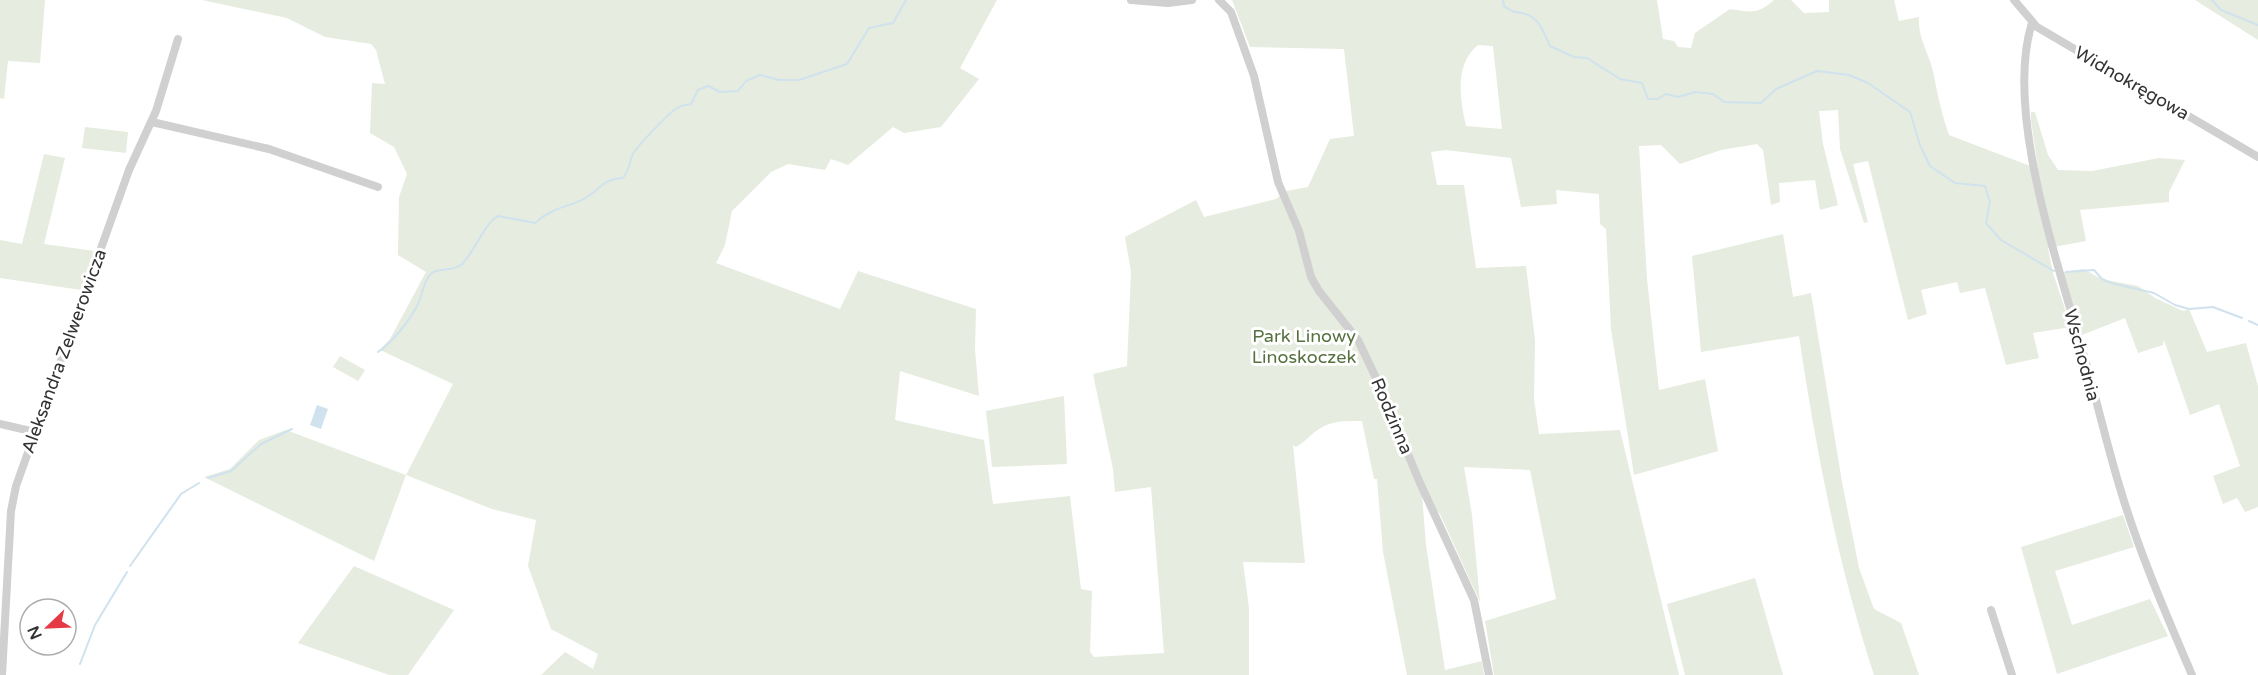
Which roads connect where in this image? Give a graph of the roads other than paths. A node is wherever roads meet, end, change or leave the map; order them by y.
1 (1131, 0) edge
2 (1192, 0) edge
3 (1219, 0) edge
4 (2013, 0) edge
5 (2032, 23) junction
6 (178, 39) dead end
7 (152, 122) junction
8 (2258, 157) edge
9 (378, 187) dead end
10 (0, 424) edge
11 (35, 432) junction
12 (1991, 610) dead end
13 (2, 675) edge
14 (1489, 675) edge
15 (2012, 675) edge
16 (2192, 675) edge

1 - 2 street
3 - 14 street, Rodzinna
4 - 5 street, Widnokręgowa
5 - 8 street, Widnokręgowa
5 - 16 street, Wschodnia
6 - 7 street, Aleksandra Zelwerowicza
7 - 9 street
7 - 11 street, Aleksandra Zelwerowicza
10 - 11 street
11 - 13 street, Aleksandra Zelwerowicza
12 - 15 street

